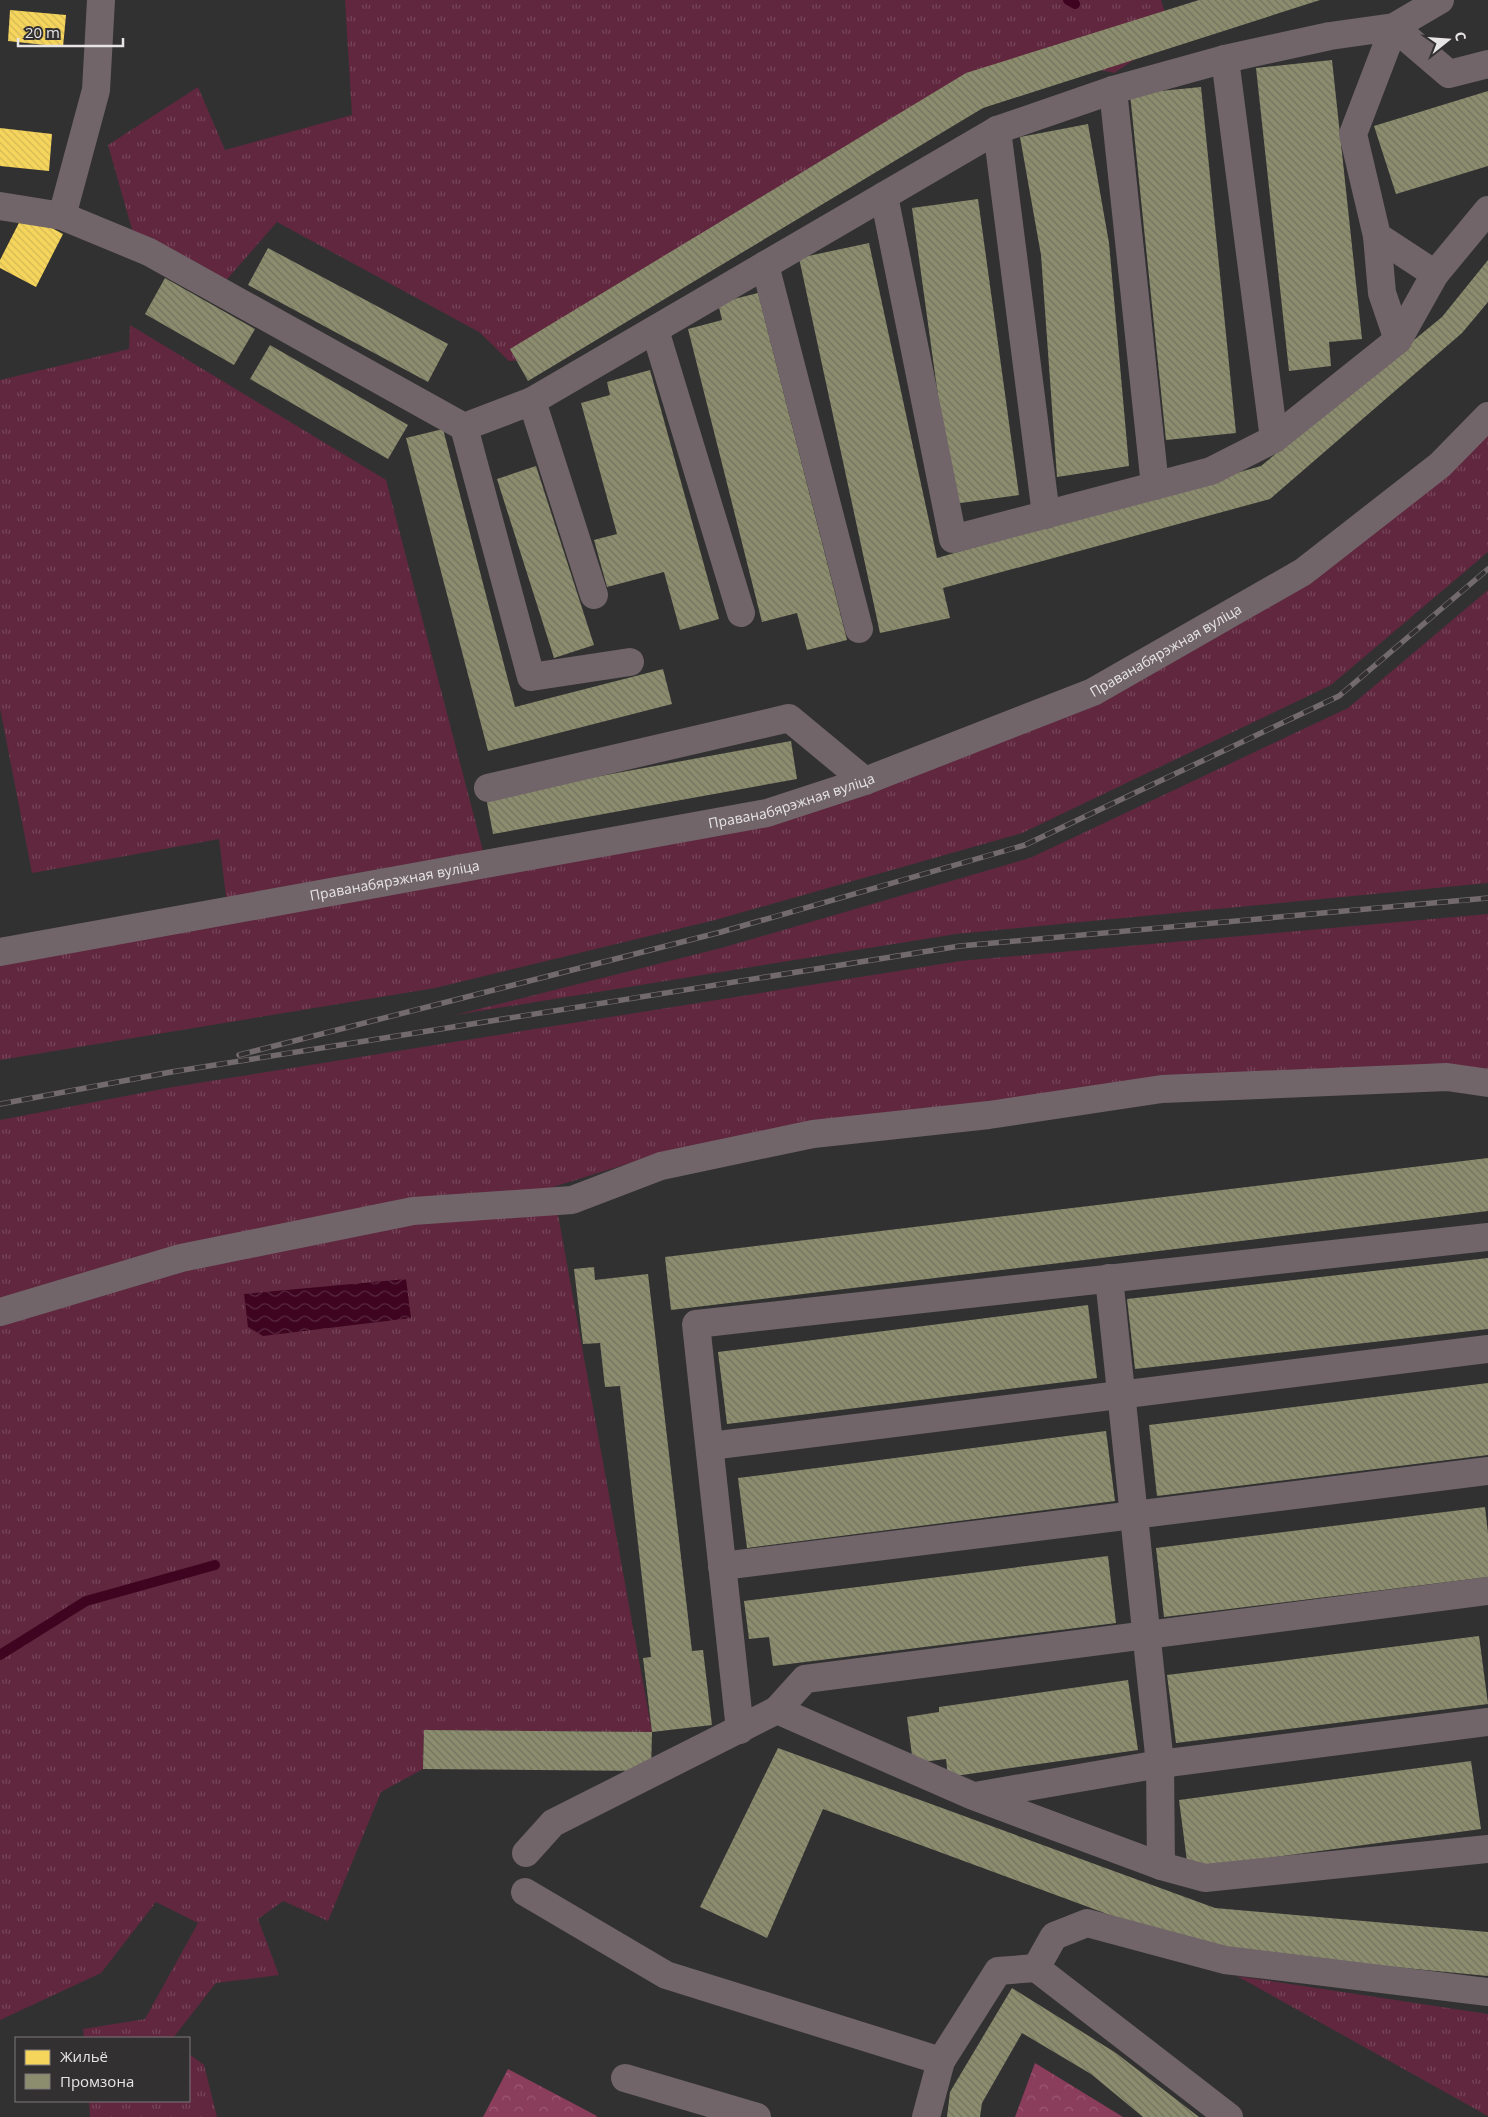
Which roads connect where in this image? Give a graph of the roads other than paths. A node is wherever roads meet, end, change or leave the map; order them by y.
1 (101, 0) edge
2 (1440, 0) edge
3 (1394, 27) junction
4 (1225, 59) junction
5 (1488, 64) edge
6 (1113, 90) junction
7 (998, 130) junction
8 (884, 196) junction
9 (0, 206) edge
10 (1488, 210) edge
11 (62, 216) junction
12 (1377, 236) junction
13 (765, 265) junction
14 (1435, 274) junction
15 (655, 330) junction
16 (1398, 340) junction
17 (532, 401) junction
18 (1488, 416) edge
19 (464, 427) junction
20 (1274, 439) junction
21 (1155, 486) junction
22 (1046, 515) junction
23 (594, 595) dead end
24 (740, 613) dead end
25 (858, 629) dead end
26 (630, 662) dead end
27 (865, 781) junction
28 (488, 788) dead end
29 (0, 952) edge
30 (1488, 1083) edge
31 (1488, 1237) edge
32 (1110, 1278) junction
33 (0, 1312) edge
34 (1488, 1349) edge
35 (1122, 1395) junction
36 (710, 1446) junction
37 (1488, 1471) edge
38 (1134, 1514) junction
39 (722, 1566) junction
40 (1488, 1592) edge
41 (1146, 1635) junction
42 (777, 1710) junction
43 (1488, 1722) edge
44 (740, 1730) junction
45 (1160, 1764) junction
46 (973, 1796) junction
47 (1488, 1849) edge
48 (526, 1853) dead end
49 (1161, 1866) junction
50 (525, 1892) dead end
51 (1036, 1968) junction
52 (1488, 1992) edge
53 (941, 2061) junction
54 (625, 2078) dead end
55 (757, 2117) edge
56 (926, 2117) edge
57 (1229, 2117) edge

1 - 11 street
2 - 3 street
3 - 4 street
3 - 5 street
3 - 12 street
4 - 6 street
4 - 20 street
6 - 7 street
6 - 21 street
7 - 8 street
7 - 22 street
8 - 13 street
8 - 22 street
9 - 11 street
10 - 14 street
11 - 19 street
12 - 14 street
12 - 16 street
13 - 15 street
13 - 25 street
14 - 16 street
15 - 17 street
15 - 24 street
16 - 20 street
17 - 19 street
17 - 23 street
18 - 27 street, Праванабярэжная вуліца
19 - 26 street
20 - 21 street
21 - 22 street
27 - 28 street
27 - 29 street, Праванабярэжная вуліца
30 - 33 street
31 - 32 street
32 - 35 street
32 - 36 street
34 - 35 street
35 - 36 street
35 - 38 street
36 - 39 street
37 - 38 street
38 - 39 street
38 - 41 street
39 - 44 street
40 - 41 street
41 - 42 street
41 - 45 street
42 - 44 street
42 - 46 street
43 - 45 street
44 - 48 street
45 - 46 street
45 - 49 street
46 - 49 street
47 - 49 street
50 - 53 street
51 - 52 street
51 - 53 street
51 - 57 street
53 - 56 street
54 - 55 street

